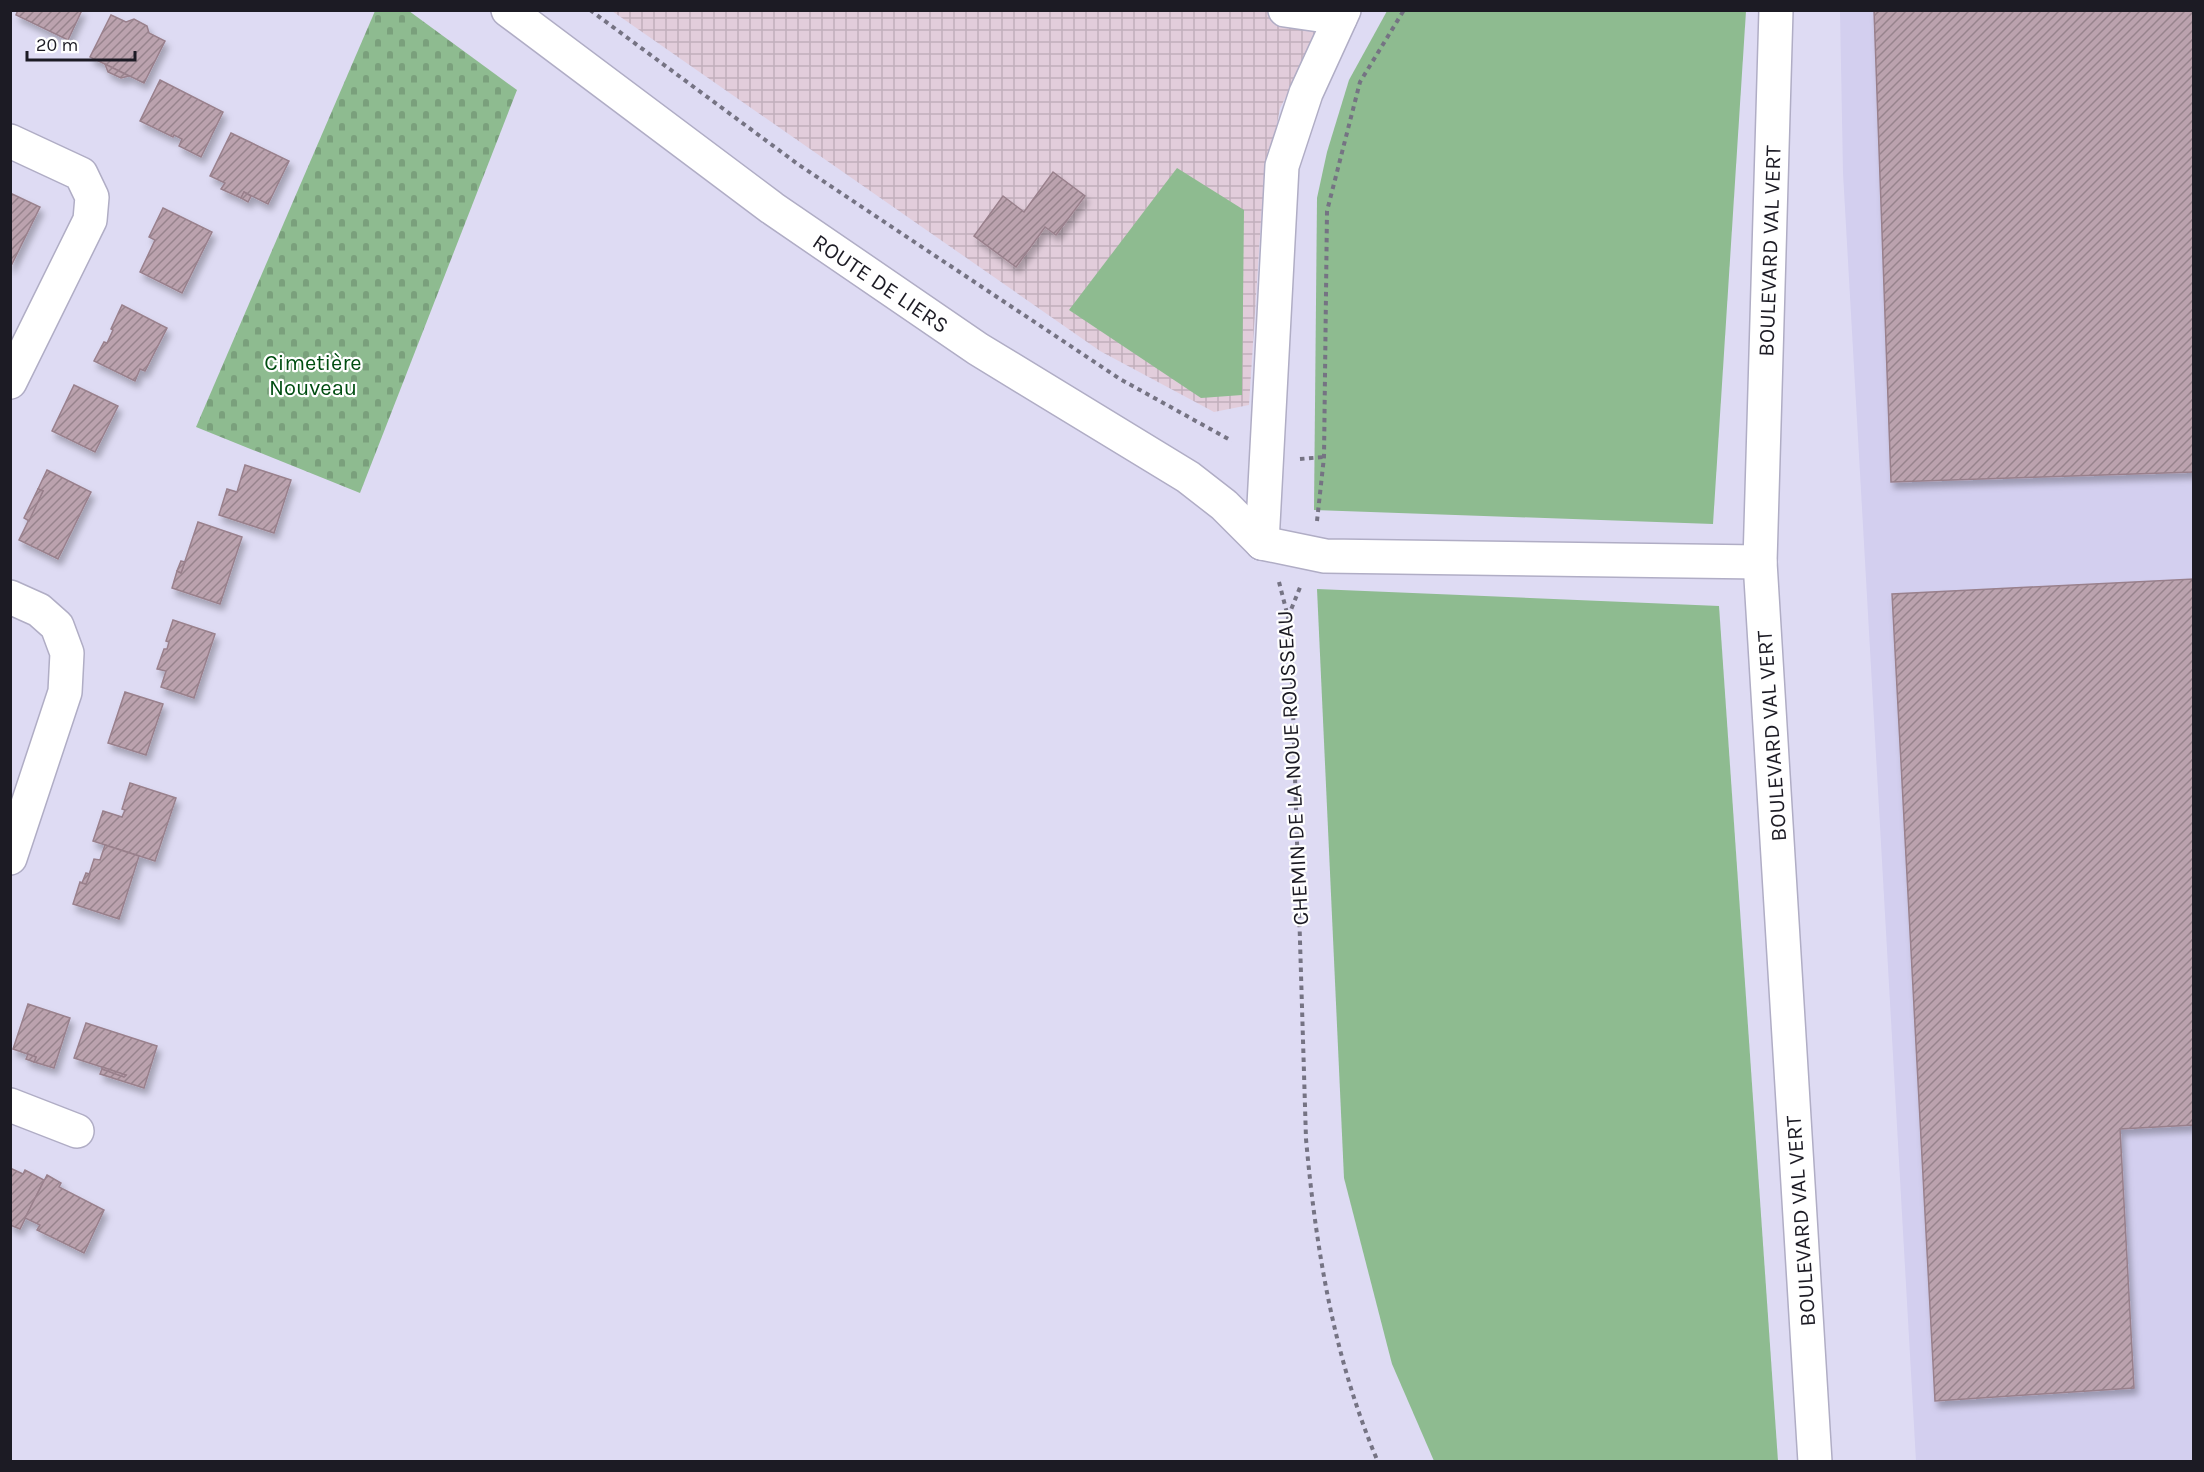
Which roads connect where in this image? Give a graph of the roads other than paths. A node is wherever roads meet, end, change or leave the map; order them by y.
1 (508, 10) edge
2 (1285, 10) edge
3 (1776, 10) edge
4 (1342, 14) edge
5 (10, 141) edge
6 (10, 382) edge
7 (1262, 543) junction
8 (1760, 562) junction
9 (10, 597) edge
10 (10, 858) edge
11 (10, 1105) edge
12 (77, 1131) dead end
13 (1815, 1461) edge

1 - 7 street, ROUTE DE LIERS
2 - 4 street
3 - 8 street, BOULEVARD VAL VERT
4 - 7 street
5 - 6 street
7 - 8 street
8 - 13 street, BOULEVARD VAL VERT
9 - 10 street
11 - 12 street

